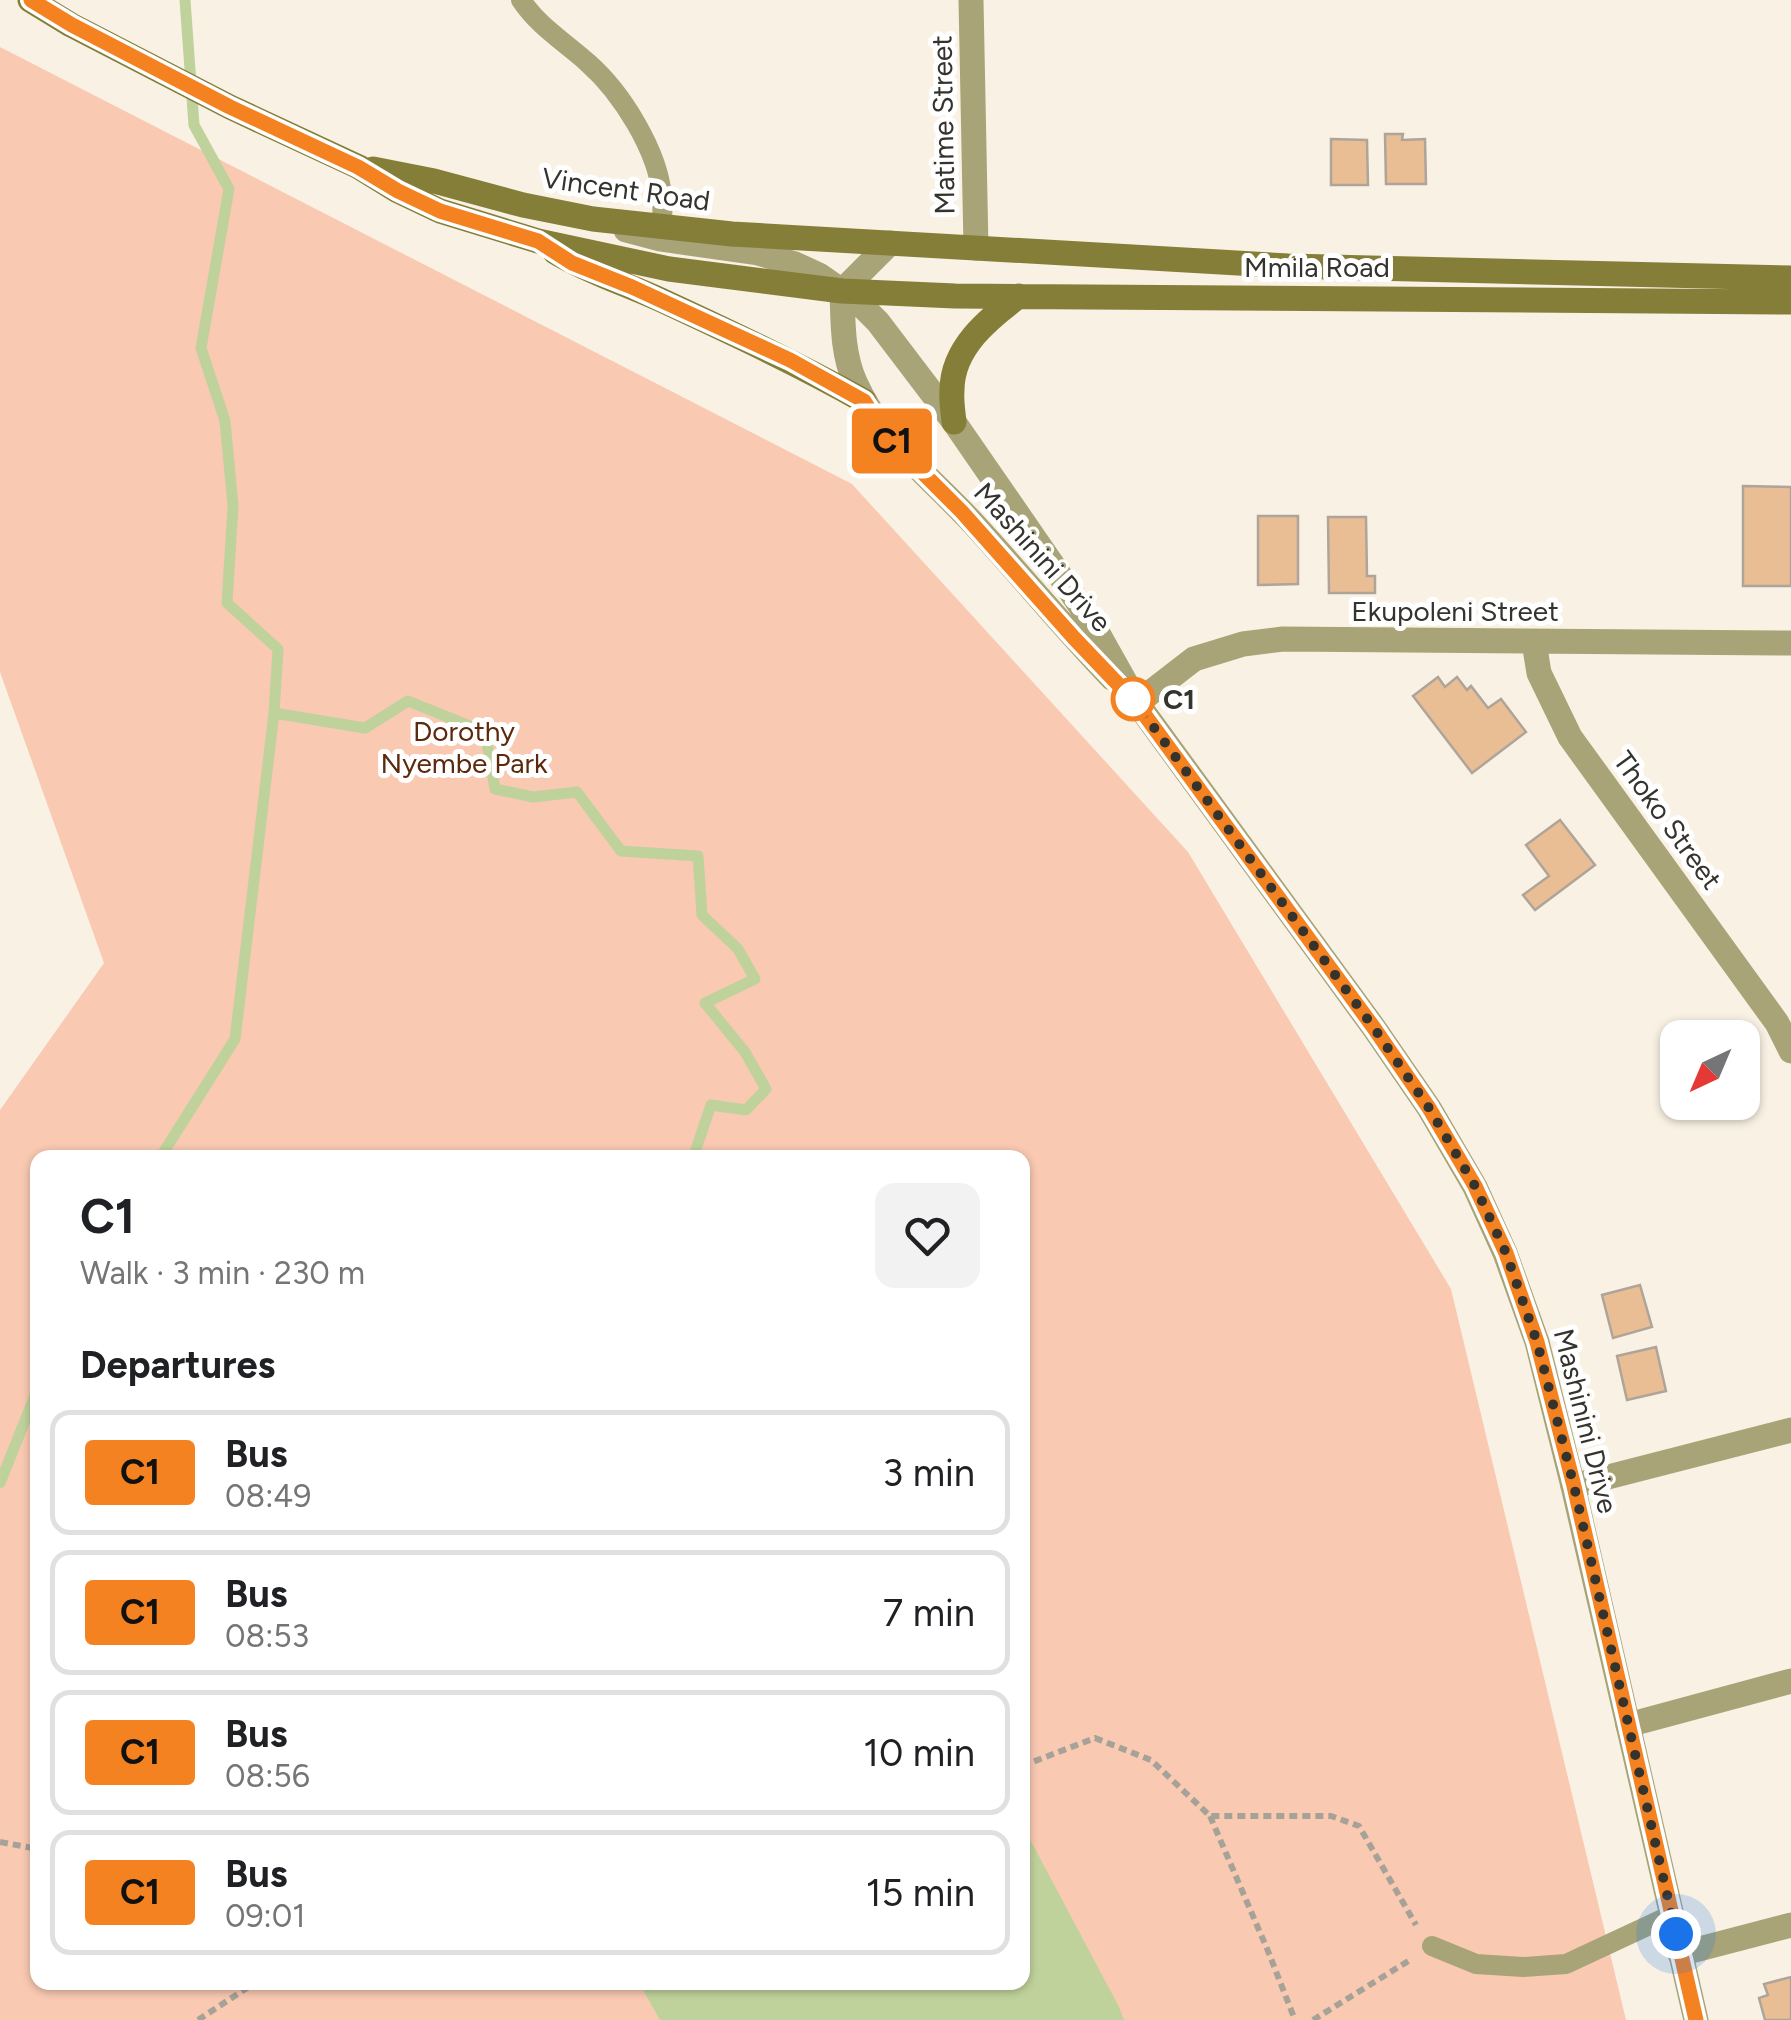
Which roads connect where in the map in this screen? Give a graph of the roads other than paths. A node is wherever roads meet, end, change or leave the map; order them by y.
1 (30, 0) edge
2 (521, 0) edge
3 (971, 0) edge
4 (358, 167) junction
5 (593, 219) junction
6 (662, 227) junction
7 (538, 241) junction
8 (890, 243) junction
9 (976, 248) junction
10 (842, 290) junction
11 (1789, 294) edge
12 (1020, 296) junction
13 (864, 401) junction
14 (954, 422) junction
15 (1534, 642) junction
16 (1791, 643) edge
17 (1136, 703) junction
18 (1784, 1019) edge
19 (1791, 1051) edge
20 (1791, 1430) edge
21 (1574, 1486) junction
22 (1791, 1681) edge
23 (1628, 1725) junction
24 (1671, 1914) junction
25 (1791, 1925) edge
26 (1432, 1946) road end
27 (1680, 1954) junction
28 (1696, 2020) edge

1 - 4 main road, Vincent Road
2 - 6 lane
3 - 9 street, Matime Street
4 - 5 main road, Vincent Road
4 - 7 main road, Vincent Road
5 - 6 main road, Vincent Road
5 - 10 street, Mashinini Drive
6 - 8 main road, Vincent Road
7 - 10 main road, Vincent Road
7 - 13 main road
8 - 9 main road, Mmila Road
8 - 10 street
9 - 11 main road, Mmila Road
10 - 12 main road, Mmila Road
10 - 13 street, Mashinini Drive
10 - 14 street, Mashinini Drive
11 - 12 main road, Mmila Road
12 - 14 main road
13 - 17 street, Mashinini Drive
14 - 17 street, Mashinini Drive
15 - 16 street, Ekupoleni Street
15 - 17 street, Ekupoleni Street
15 - 18 street, Thoko Street
17 - 21 street, Mashinini Drive
18 - 19 street, Thoko Street
20 - 21 street
21 - 23 street, Mashinini Drive
22 - 23 street
23 - 24 street, Mashinini Drive
24 - 26 lane
24 - 27 street, Mashinini Drive
25 - 27 street
27 - 28 street, Mashinini Drive

